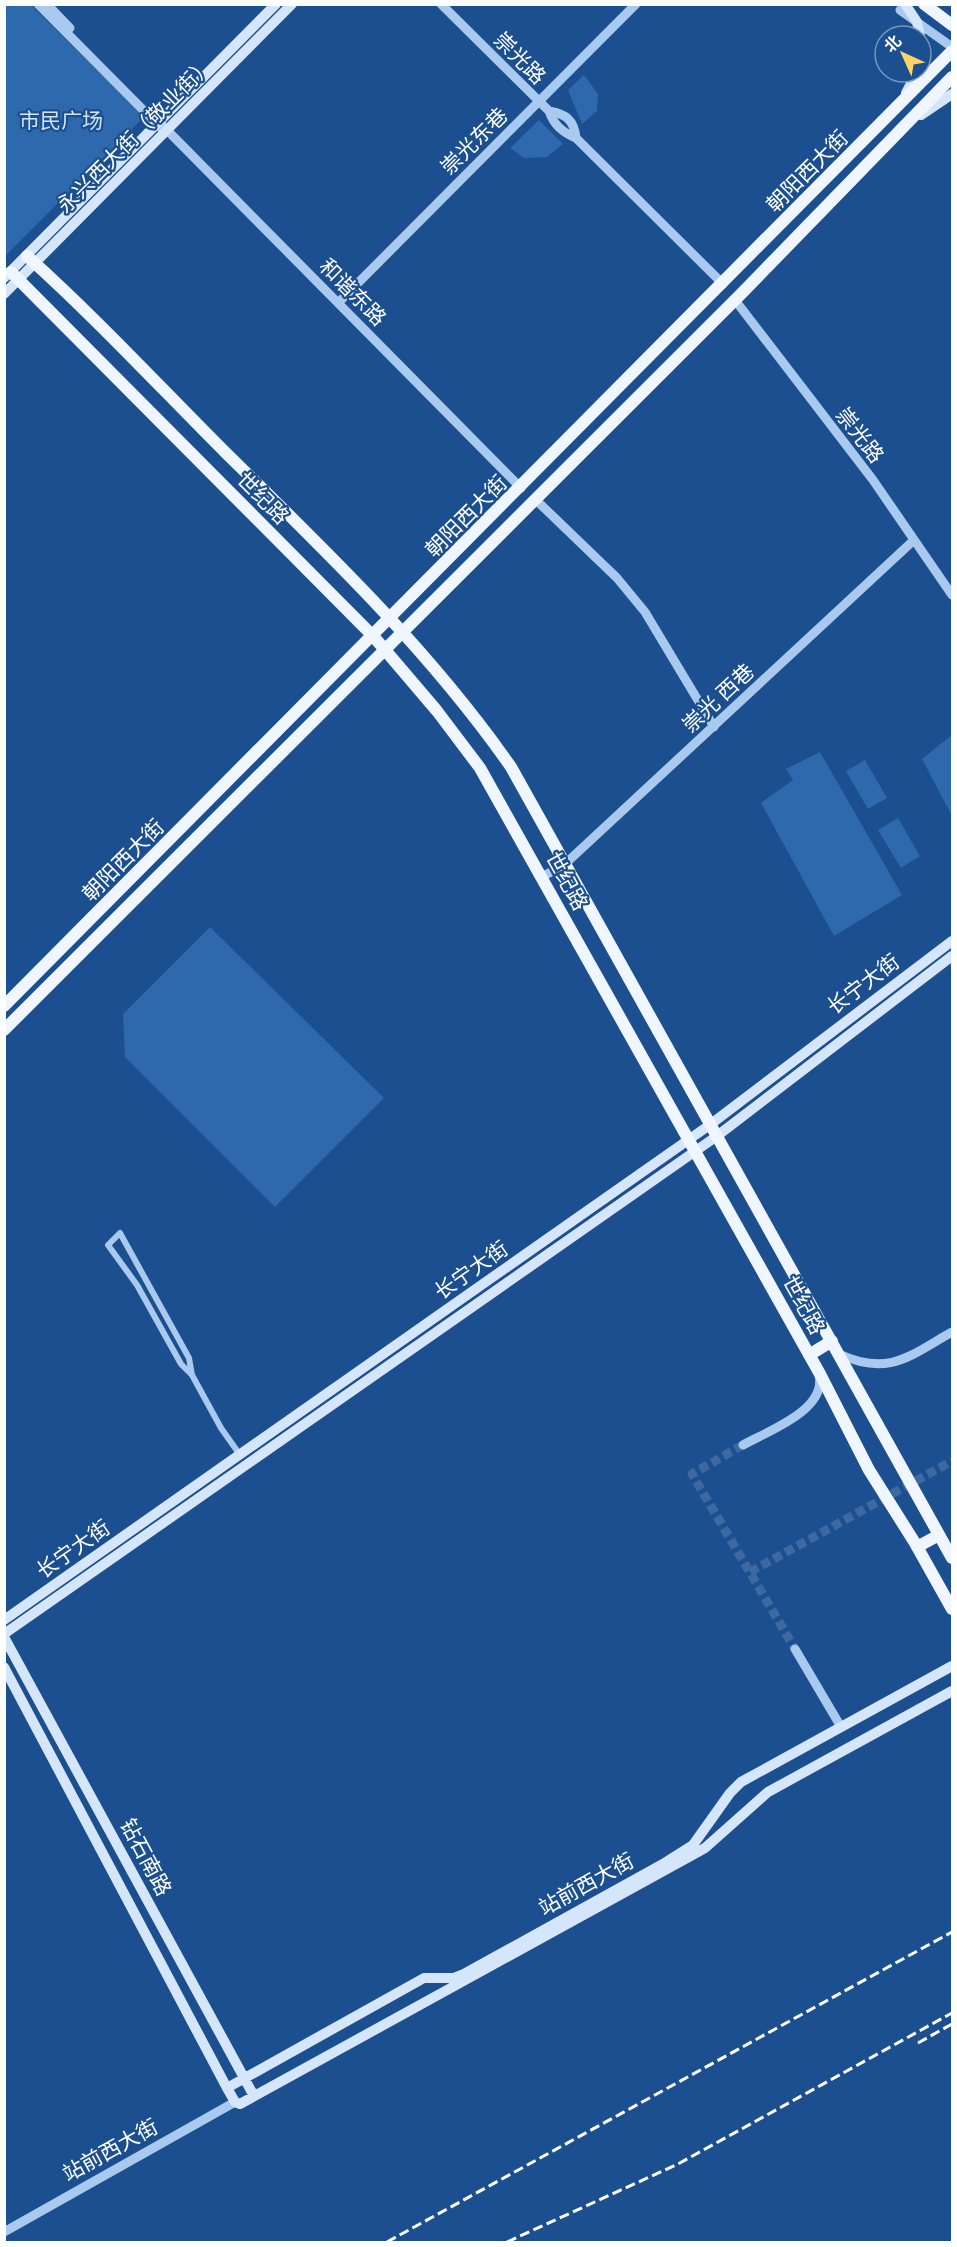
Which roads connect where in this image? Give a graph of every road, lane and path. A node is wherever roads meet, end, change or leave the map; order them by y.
1 (38, 4) edge
2 (47, 4) edge
3 (276, 4) edge
4 (292, 4) edge
5 (441, 4) edge
6 (636, 4) edge
7 (924, 4) edge
8 (899, 6) edge
9 (917, 22) joint
10 (912, 24) edge
11 (952, 25) edge
12 (952, 49) edge
13 (952, 77) edge
14 (910, 84) edge
15 (952, 94) edge
16 (539, 102) junction
17 (892, 112) junction
18 (163, 126) junction
19 (903, 128) junction
20 (31, 259) junction
21 (12, 276) edge
22 (723, 284) junction
23 (4, 294) edge
24 (735, 300) junction
25 (338, 303) junction
26 (521, 488) junction
27 (536, 500) junction
28 (914, 540) junction
29 (952, 595) edge
30 (392, 620) junction
31 (402, 632) junction
32 (374, 637) junction
33 (385, 649) junction
34 (714, 727) junction
35 (565, 864) junction
36 (543, 877) junction
37 (952, 941) edge
38 (952, 956) edge
39 (4, 1006) edge
40 (4, 1030) edge
41 (711, 1124) junction
42 (717, 1136) junction
43 (689, 1140) junction
44 (695, 1151) junction
45 (952, 1332) edge
46 (832, 1341) junction
47 (839, 1354) junction
48 (809, 1355) junction
49 (816, 1367) junction
50 (192, 1375) junction
51 (743, 1445) tunnel mouth
52 (241, 1456) junction
53 (939, 1535) junction
54 (917, 1547) junction
55 (952, 1558) edge
56 (952, 1610) edge
57 (4, 1620) edge
58 (4, 1635) edge
59 (795, 1649) tunnel mouth
60 (952, 1666) edge
61 (4, 1667) edge
62 (952, 1691) edge
63 (841, 1728) junction
64 (665, 1867) junction
65 (244, 2079) junction
66 (226, 2088) junction
67 (254, 2096) junction
68 (235, 2102) junction
69 (4, 2232) edge

1 - 18 street, 和谐东路
2 - 18 street, 和谐东路
3 - 18 main road, 永兴西大街（敬业街）
4 - 18 main road, 永兴西大街（敬业街）
5 - 16 street, 崇光路
6 - 16 street, 崇光东巷
7 - 11 main road
8 - 9 main road
8 - 10 street
9 - 12 street
12 - 17 main road, 朝阳西大街
13 - 19 main road, 朝阳西大街
14 - 17 main road
15 - 19 main road
16 - 22 street, 崇光路
16 - 25 street, 崇光东巷
17 - 22 main road, 朝阳西大街
18 - 20 main road, 永兴西大街（敬业街）
18 - 25 street, 和谐东路
19 - 24 main road, 朝阳西大街
20 - 21 main road, 永兴西大街（敬业街）
20 - 30 main road, 世纪路
21 - 23 main road, 永兴西大街（敬业街）
21 - 32 main road, 世纪路
22 - 26 main road, 朝阳西大街
24 - 27 main road, 朝阳西大街
24 - 28 street, 崇光路
25 - 26 street, 和谐东路
26 - 30 main road, 朝阳西大街
27 - 31 main road, 朝阳西大街
27 - 34 street
28 - 29 street, 崇光路
28 - 34 street, 崇光 西巷
30 - 31 main road, 世纪路
30 - 32 main road, 朝阳西大街
31 - 33 main road, 朝阳西大街
31 - 35 main road, 世纪路
32 - 33 main road, 世纪路
32 - 39 main road, 朝阳西大街
33 - 36 main road, 世纪路
33 - 40 main road, 朝阳西大街
34 - 35 street, 崇光 西巷
35 - 36 street, 崇光 西巷
35 - 41 main road, 世纪路
36 - 43 main road, 世纪路
37 - 41 main road, 长宁大街
38 - 42 main road, 长宁大街
41 - 42 main road, 世纪路
41 - 43 main road, 长宁大街
42 - 44 main road, 长宁大街
42 - 46 main road, 世纪路
43 - 44 main road, 世纪路
43 - 52 main road, 长宁大街
44 - 48 main road, 世纪路
44 - 58 main road, 长宁大街
45 - 47 street
46 - 47 main road, 世纪路
46 - 48 main road
47 - 53 main road, 世纪路
48 - 49 main road, 世纪路
49 - 51 street
49 - 54 main road, 世纪路
50 - 50 street
50 - 52 street
52 - 57 main road, 长宁大街
53 - 54 main road
53 - 55 main road, 世纪路
54 - 56 main road, 世纪路
58 - 65 main road, 钻石南路
59 - 63 street
60 - 63 main road, 站前西大街
61 - 66 main road, 钻石南路
62 - 64 main road, 站前西大街
63 - 64 main road, 站前西大街
64 - 65 main road, 站前西大街
64 - 67 main road, 站前西大街
65 - 66 main road, 站前西大街
65 - 67 main road, 钻石南路
66 - 68 main road
67 - 68 main road, 站前西大街
68 - 69 street, 站前西大街

